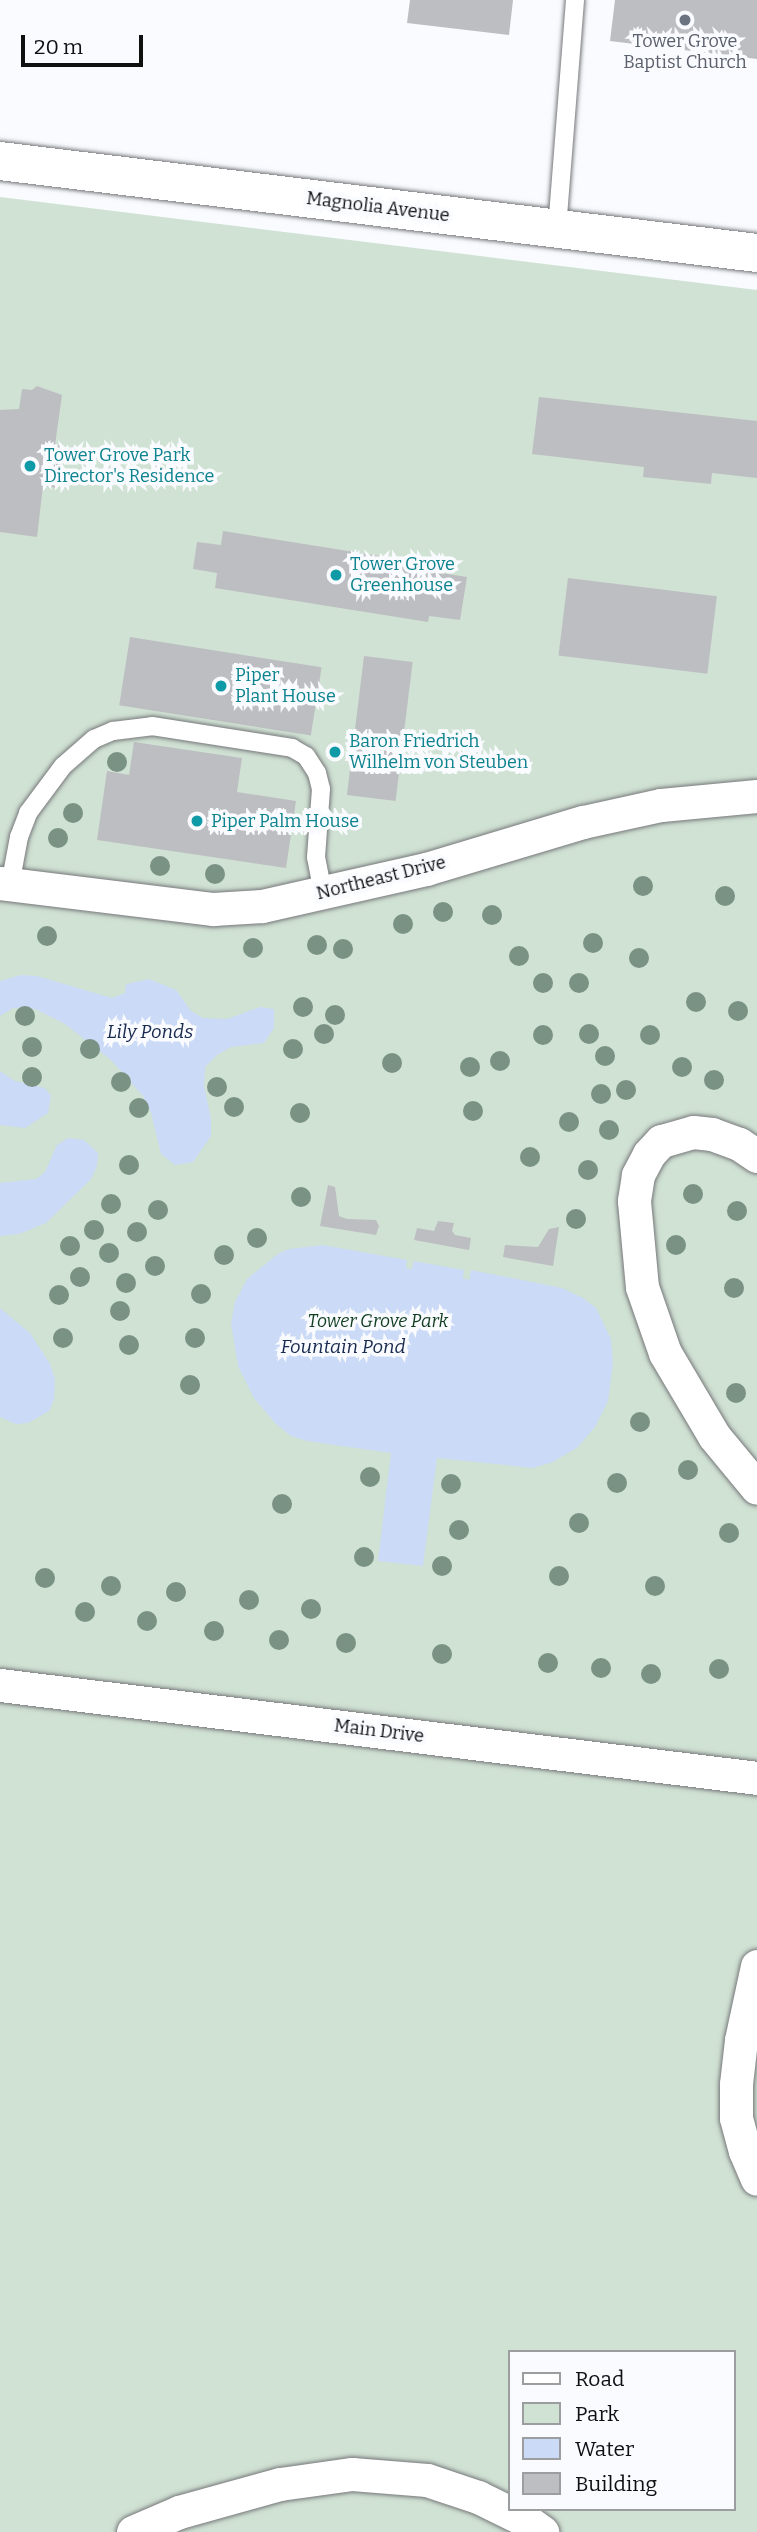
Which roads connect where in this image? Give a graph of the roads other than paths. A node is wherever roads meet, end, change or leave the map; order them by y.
1 (575, 0) edge
2 (0, 161) edge
3 (557, 229) junction
4 (757, 253) edge
5 (757, 796) edge
6 (5, 884) edge
7 (323, 893) junction
8 (757, 1156) edge
9 (757, 1488) edge
10 (0, 1685) edge
11 (757, 1778) edge
12 (757, 1966) edge
13 (757, 2179) edge
14 (133, 2532) edge
15 (542, 2532) edge

1 - 3 lane
2 - 3 street, Magnolia Avenue
3 - 4 street, Magnolia Avenue
5 - 7 street, Northeast Drive
6 - 7 street, Northeast Drive
6 - 7 lane
8 - 9 street
10 - 11 street, Main Drive
12 - 13 street
14 - 15 street

